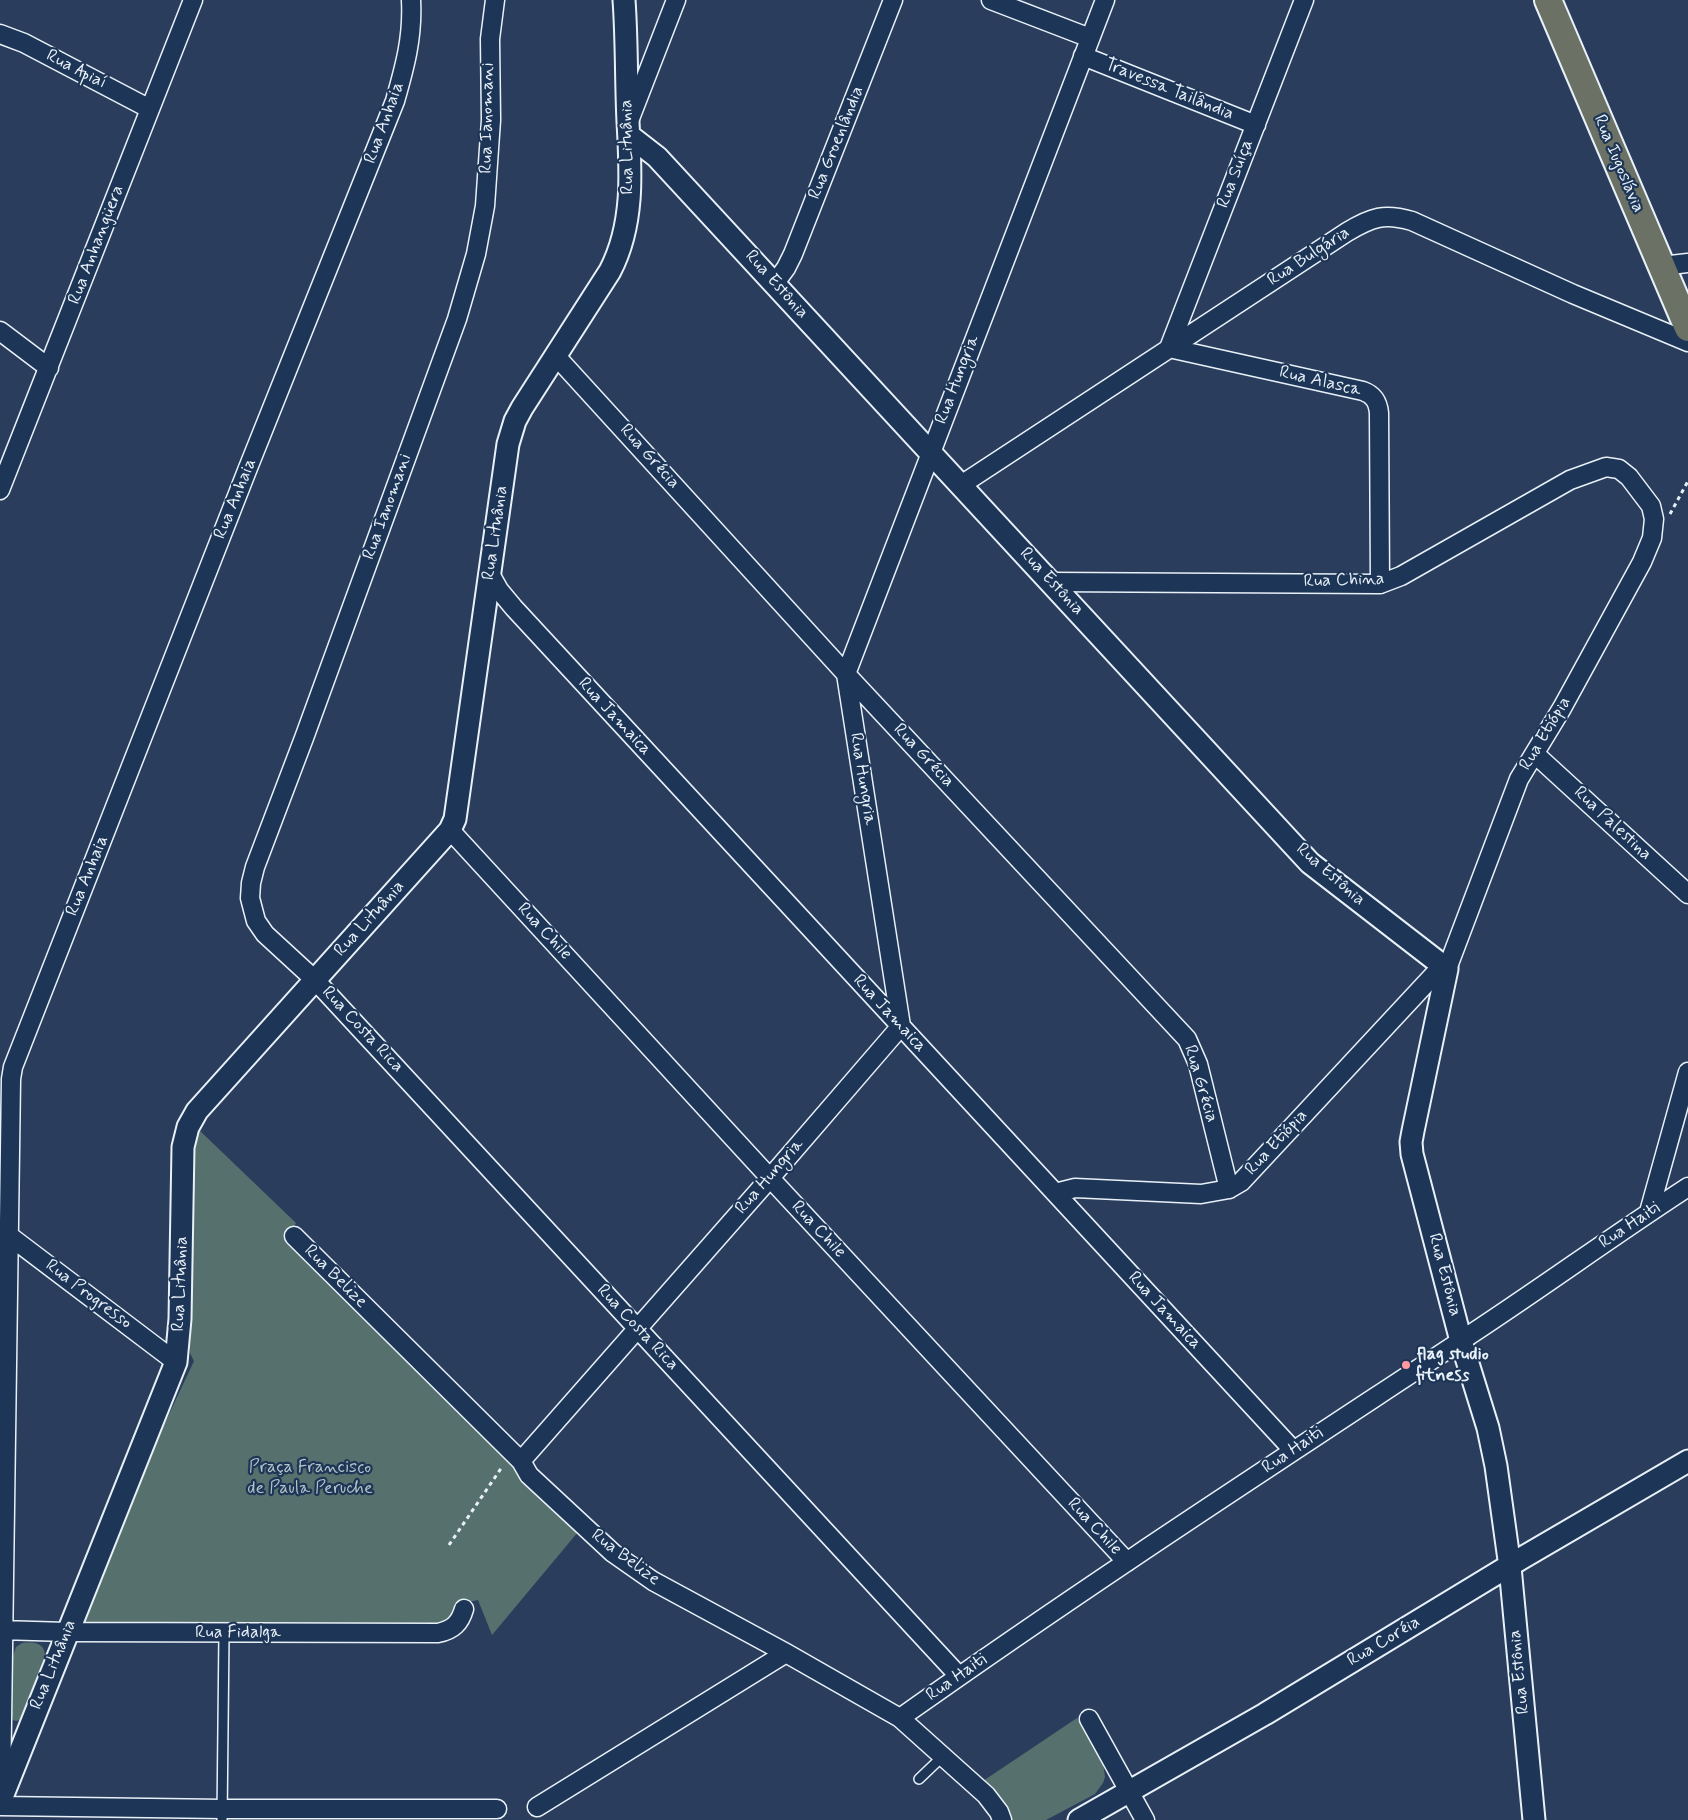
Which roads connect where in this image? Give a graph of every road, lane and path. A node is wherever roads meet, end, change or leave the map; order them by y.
1 (193, 0) edge
2 (411, 0) edge
3 (495, 0) edge
4 (624, 0) edge
5 (676, 0) edge
6 (893, 0) edge
7 (991, 0) edge
8 (1105, 0) edge
9 (1304, 0) edge
10 (1548, 0) edge
11 (0, 34) edge
12 (1090, 38) junction
13 (1083, 56) junction
14 (150, 109) junction
15 (1256, 125) junction
16 (629, 129) junction
17 (1688, 263) edge
18 (1662, 266) junction
19 (775, 283) junction
20 (1688, 328) edge
21 (0, 331) edge
22 (1688, 342) edge
23 (1169, 348) junction
24 (556, 355) junction
25 (49, 368) junction
26 (930, 452) junction
27 (1688, 481) edge
28 (961, 485) junction
29 (0, 490) edge
30 (1651, 506) joint
31 (1671, 512) dead end
32 (490, 574) junction
33 (1050, 582) junction
34 (1380, 584) junction
35 (846, 674) junction
36 (1535, 754) junction
37 (450, 830) junction
38 (1688, 894) edge
39 (1445, 967) junction
40 (315, 980) junction
41 (901, 1026) junction
42 (1688, 1072) edge
43 (770, 1178) junction
44 (1688, 1186) edge
45 (1229, 1189) junction
46 (1055, 1193) junction
47 (1649, 1212) junction
48 (4, 1232) edge
49 (294, 1236) dead end
50 (638, 1328) junction
51 (1461, 1341) junction
52 (176, 1362) junction
53 (1293, 1450) junction
54 (517, 1457) junction
55 (1688, 1461) edge
56 (449, 1545) dead end
57 (1127, 1562) junction
58 (1510, 1567) junction
59 (464, 1609) dead end
60 (2, 1630) edge
61 (67, 1632) junction
62 (224, 1633) junction
63 (786, 1653) junction
64 (959, 1676) junction
65 (900, 1718) junction
66 (1089, 1719) dead end
67 (943, 1756) junction
68 (919, 1779) dead end
69 (1130, 1790) junction
70 (0, 1802) edge
71 (536, 1807) dead end
72 (497, 1808) dead end
73 (222, 1814) edge
74 (1002, 1820) edge
75 (1079, 1820) edge
76 (1145, 1820) edge
77 (1534, 1820) edge

1 - 14 street, Rua Anhangüera
2 - 48 street, Rua Anhaia
3 - 40 street, Rua Ianomani
4 - 16 street, Rua Lituânia
5 - 16 street
6 - 19 street, Rua Groenlândia
7 - 12 street
8 - 12 street, Rua Hungria
9 - 15 street, Rua Suíça
10 - 18 main road, Rua Iugoslávia
11 - 14 street, Rua Apiaí
12 - 13 street, Rua Hungria
13 - 15 street, Travessa Tailândia
13 - 26 street, Rua Hungria
14 - 25 street, Rua Anhangüera
15 - 23 street, Rua Suíça
16 - 19 street, Rua Estônia
16 - 24 street, Rua Lituânia
17 - 18 street
18 - 20 main road, Rua Iugoslávia
19 - 26 street, Rua Estônia
21 - 25 street
22 - 23 street, Rua Bulgária
23 - 28 street, Rua Bulgária
23 - 34 street, Rua Alasca
24 - 32 street, Rua Lituânia
24 - 35 street, Rua Grécia
25 - 29 street, Rua Anhangüera
26 - 28 street, Rua Estônia
26 - 35 street, Rua Hungria
27 - 31 path
28 - 33 street, Rua Estônia
30 - 34 street, Rua China
30 - 36 street, Rua Etiópia
32 - 37 street, Rua Lituânia
32 - 41 street, Rua Jamaica
33 - 34 street, Rua China
33 - 39 street, Rua Estônia
35 - 41 street, Rua Hungria
35 - 45 street, Rua Grécia
36 - 38 street, Rua Palestina
36 - 39 street, Rua Etiópia
37 - 40 street, Rua Lituânia
37 - 43 street, Rua Chile
39 - 45 street, Rua Etiópia
39 - 51 street, Rua Estônia
40 - 50 street, Rua Costa Rica
40 - 52 street, Rua Lituânia
41 - 43 street, Rua Hungria
41 - 46 street, Rua Jamaica
42 - 47 street
43 - 50 street, Rua Hungria
43 - 57 street, Rua Chile
44 - 47 street, Rua Haiti
45 - 46 street, Rua Etiópia
46 - 53 street, Rua Jamaica
47 - 51 street, Rua Haiti
48 - 52 street, Rua Progresso
48 - 60 street, Rua Anhaia
49 - 54 street, Rua Belize
50 - 54 street, Rua Hungria
50 - 64 street, Rua Costa Rica
51 - 53 street, Rua Haiti
51 - 58 street, Rua Estônia
52 - 61 street, Rua Lituânia
53 - 57 street, Rua Haiti
54 - 56 path
54 - 63 street, Rua Belize
55 - 58 street, Rua Coréia
57 - 64 street, Rua Haiti
58 - 69 street, Rua Coréia
58 - 77 street, Rua Estônia
59 - 62 street, Rua Fidalga
60 - 61 street, Rua Fidalga
60 - 70 street, Rua Anhaia
61 - 62 street, Rua Fidalga
61 - 70 street, Rua Lituânia
62 - 73 lane
63 - 65 street, Rua Belize
63 - 71 street
64 - 65 street, Rua Haiti
65 - 67 street, Rua Belize
66 - 69 street
67 - 68 lane
67 - 74 street, Rua Belize
69 - 75 street, Rua Coréia
69 - 76 street
70 - 73 street
72 - 73 street

